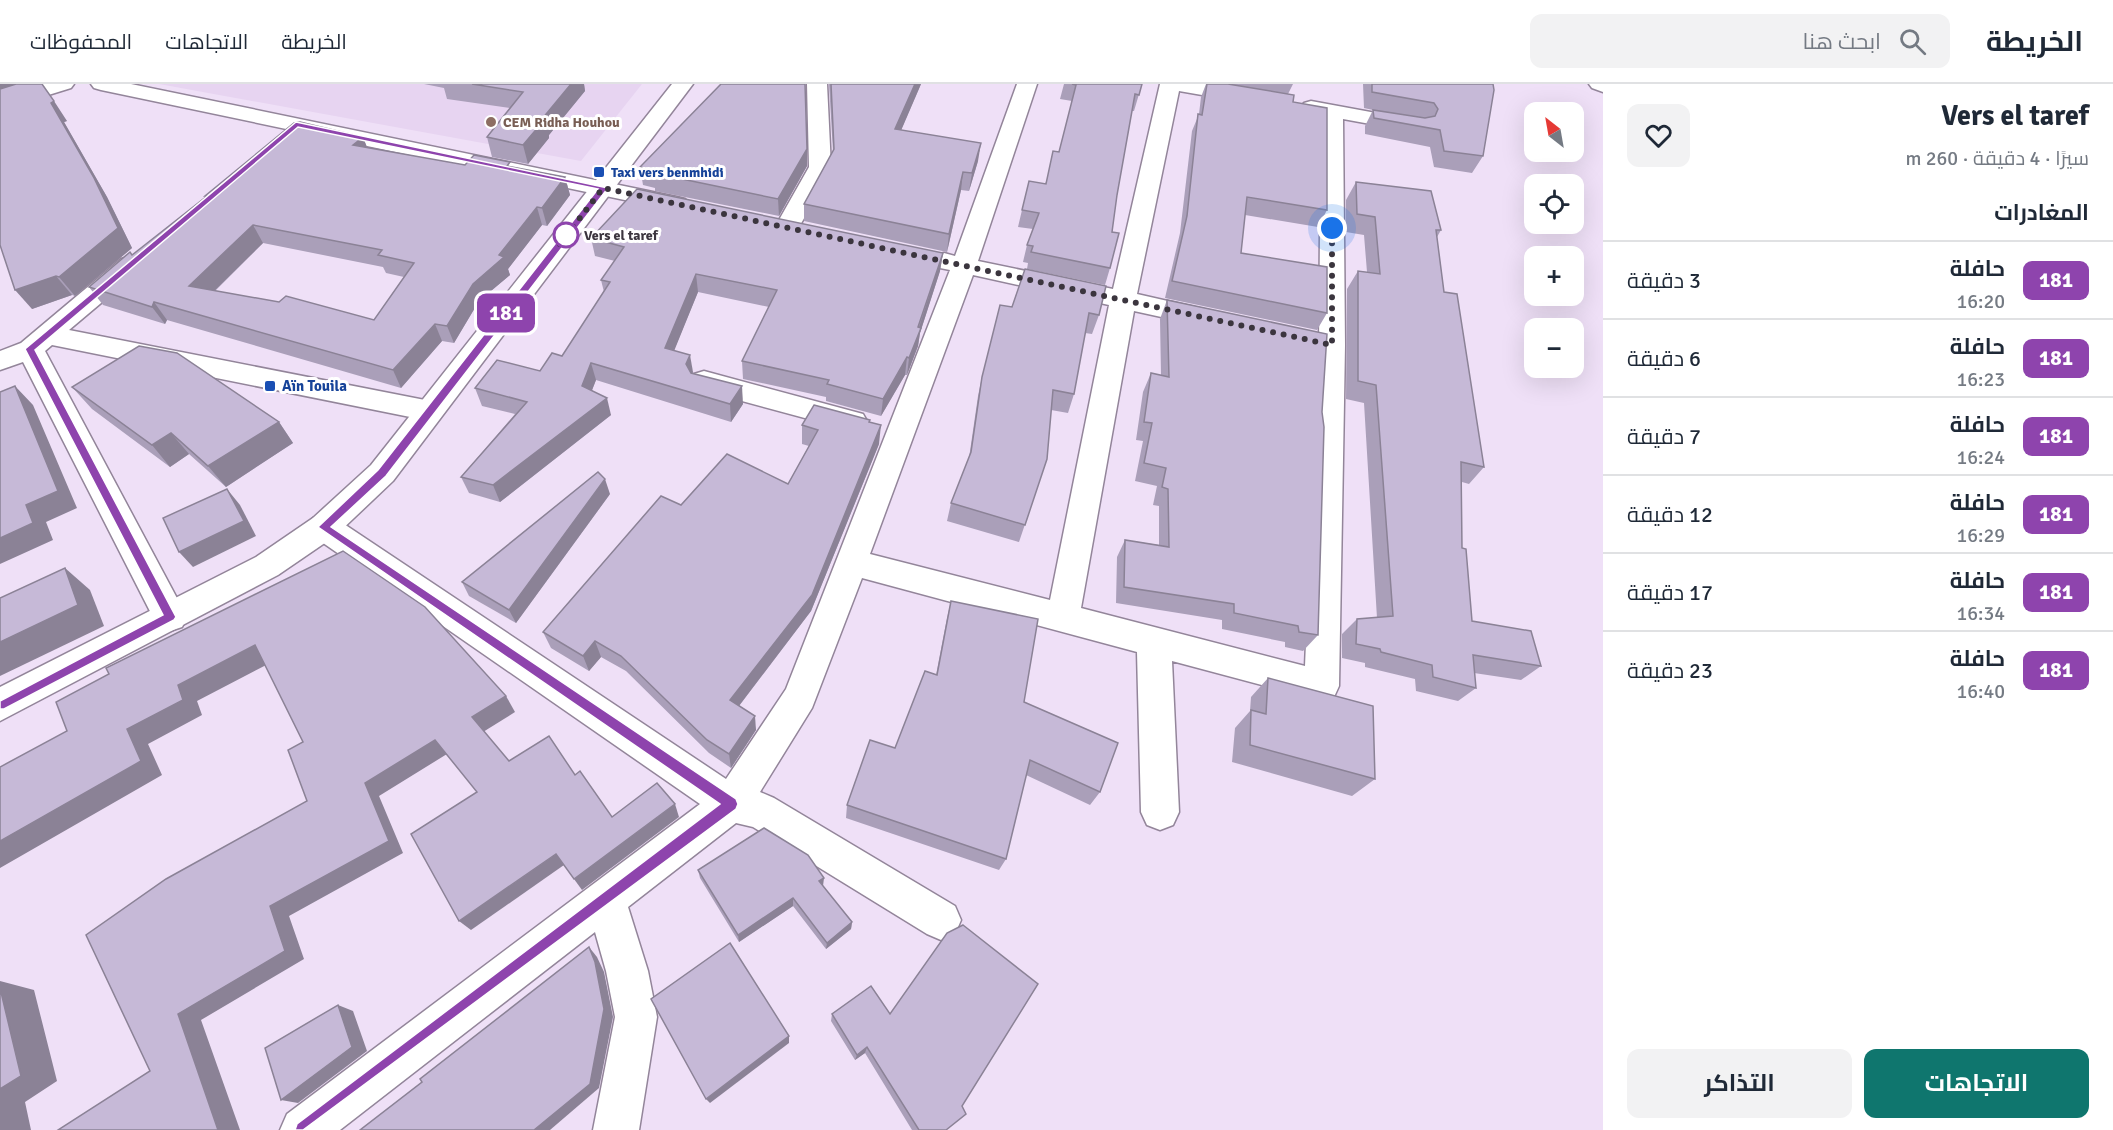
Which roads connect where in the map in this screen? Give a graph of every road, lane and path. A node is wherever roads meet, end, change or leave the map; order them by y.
1 (64, 84) edge
2 (101, 84) edge
3 (683, 84) edge
4 (817, 84) edge
5 (1027, 84) edge
6 (1172, 84) edge
7 (1264, 99) edge
8 (1287, 103) edge
9 (0, 104) edge
10 (1332, 111) junction
11 (296, 124) junction
12 (1416, 126) edge
13 (270, 147) edge
14 (603, 188) junction
15 (695, 208) edge
16 (787, 227) edge
17 (145, 252) edge
18 (920, 256) edge
19 (964, 266) junction
20 (1123, 300) junction
21 (1228, 322) edge
22 (39, 342) junction
23 (0, 361) edge
24 (704, 381) edge
25 (430, 411) junction
26 (900, 434) junction
27 (324, 527) junction
28 (851, 562) junction
29 (170, 617) junction
30 (1063, 618) junction
31 (1154, 642) junction
32 (0, 705) edge
33 (731, 804) junction
34 (1160, 812) dead end
35 (606, 899) junction
36 (941, 920) dead end
37 (303, 1130) edge
38 (616, 1130) edge

1 - 9 street
2 - 11 street
3 - 14 street
4 - 16 street
5 - 19 street
6 - 7 street
6 - 20 street
8 - 10 street
10 - 12 street
10 - 31 street
11 - 13 street
11 - 14 street
14 - 15 street
14 - 25 street
17 - 22 street
18 - 19 street
19 - 20 street
19 - 26 street
20 - 21 street
20 - 30 street
22 - 23 street
22 - 25 street
22 - 29 street
24 - 26 street
25 - 27 street
26 - 28 street
27 - 29 street
27 - 33 street
28 - 30 street
28 - 33 street
29 - 32 street
30 - 31 street
31 - 34 street
33 - 35 street
33 - 36 street
35 - 37 street
35 - 38 street

